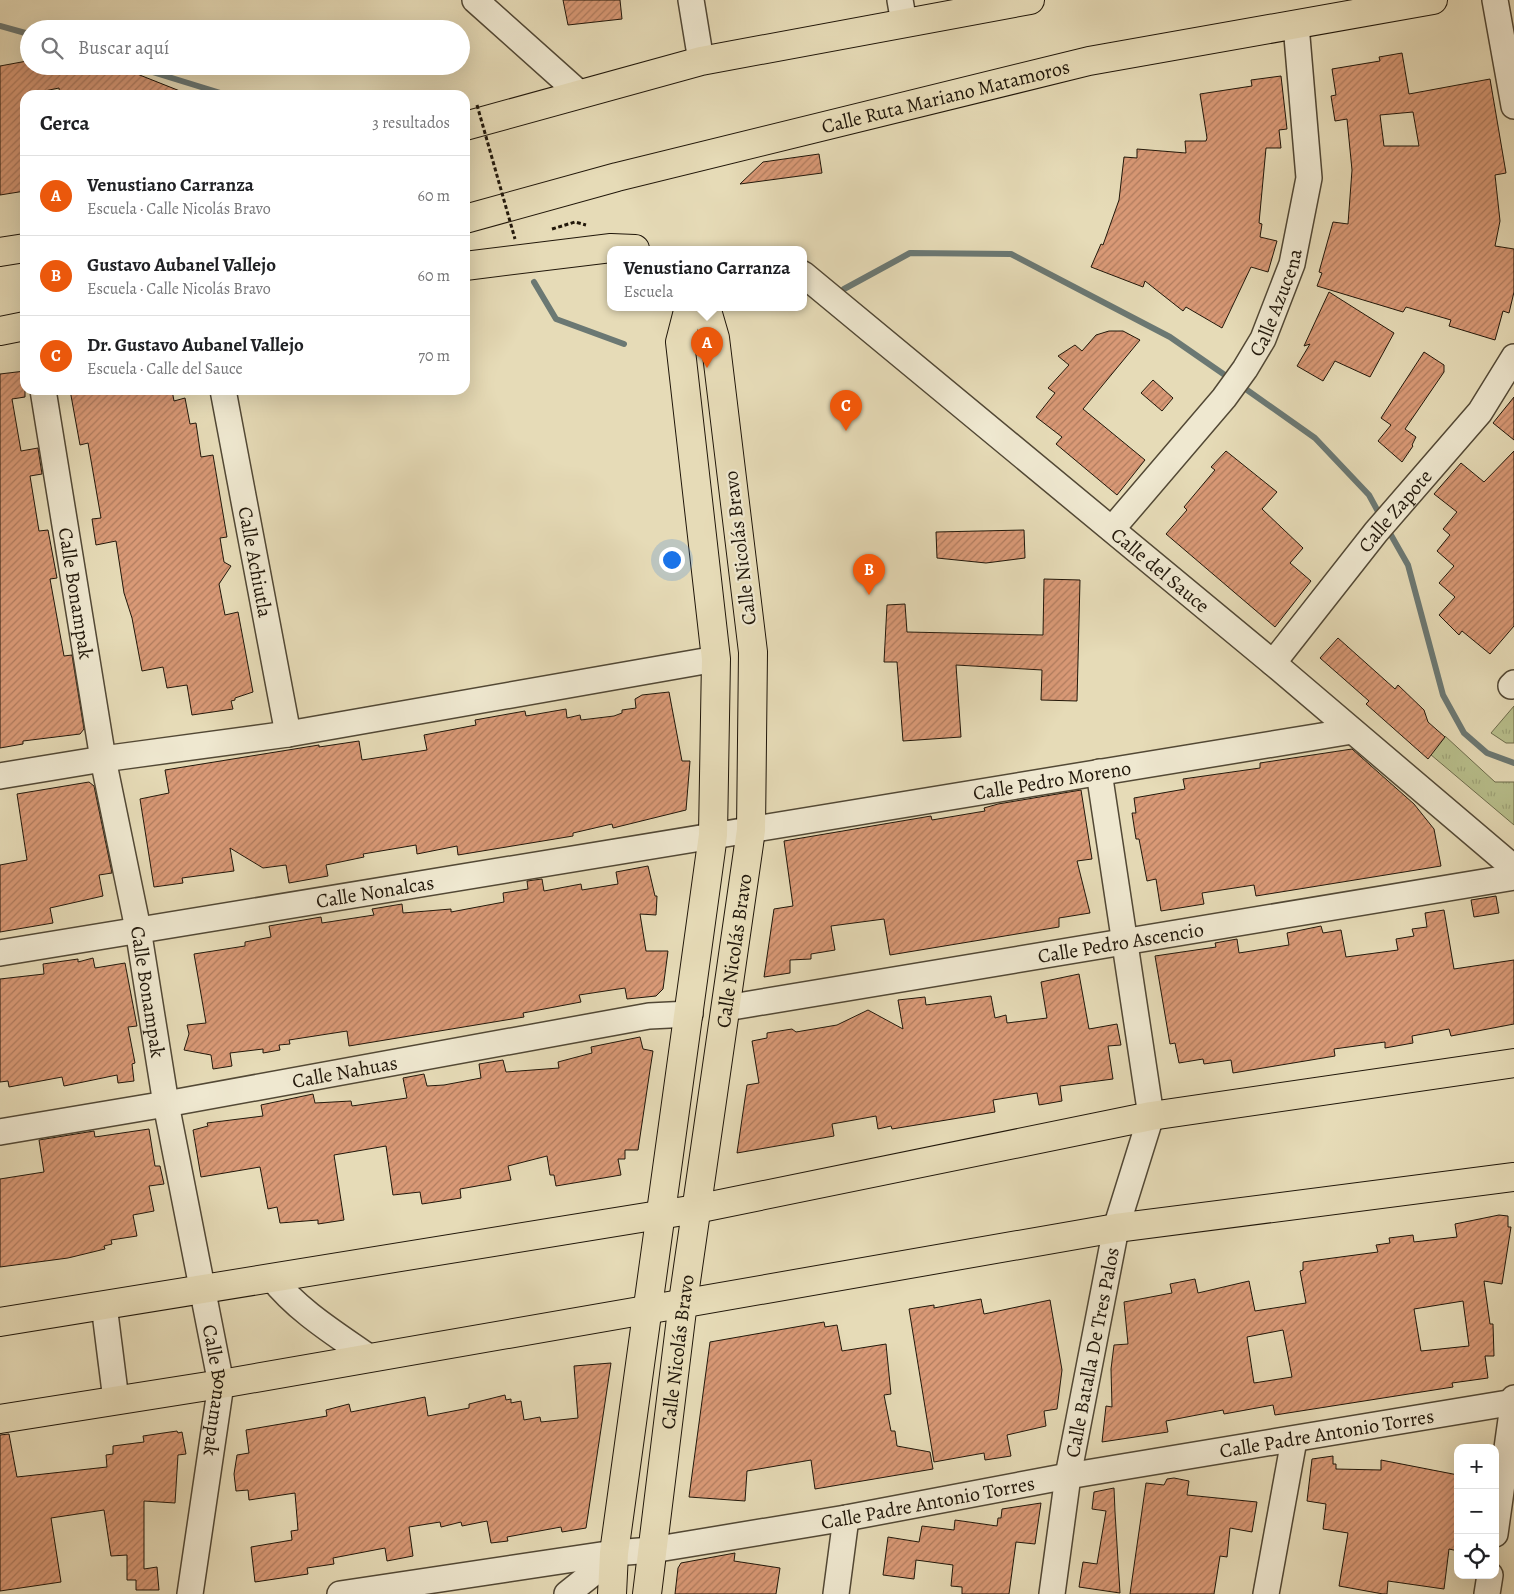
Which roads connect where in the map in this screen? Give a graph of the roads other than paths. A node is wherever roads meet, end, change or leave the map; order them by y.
1 (691, 0) edge
2 (1030, 0) edge
3 (1433, 0) edge
4 (1495, 0) edge
5 (478, 1) edge
6 (902, 12) edge
7 (1296, 25) junction
8 (702, 61) junction
9 (579, 93) junction
10 (1514, 106) edge
11 (471, 115) edge
12 (470, 218) edge
13 (607, 248) edge
14 (20, 249) edge
15 (0, 252) edge
16 (470, 265) edge
17 (807, 277) edge
18 (688, 311) edge
19 (707, 311) edge
20 (20, 327) edge
21 (0, 331) edge
22 (1514, 357) edge
23 (44, 395) edge
24 (224, 395) edge
25 (1112, 529) junction
26 (716, 659) junction
27 (1273, 663) junction
28 (1352, 731) junction
29 (288, 734) junction
30 (104, 759) junction
31 (1099, 772) junction
32 (0, 776) edge
33 (751, 830) junction
34 (713, 835) junction
35 (1514, 868) edge
36 (1514, 877) edge
37 (138, 929) junction
38 (1124, 942) junction
39 (0, 953) edge
40 (726, 1008) junction
41 (690, 1014) junction
42 (1514, 1062) edge
43 (166, 1104) junction
44 (1151, 1116) junction
45 (0, 1132) edge
46 (1514, 1177) edge
47 (696, 1209) junction
48 (661, 1214) junction
49 (1116, 1228) junction
50 (272, 1278) junction
51 (202, 1290) junction
52 (683, 1302) junction
53 (104, 1306) junction
54 (649, 1308) junction
55 (0, 1322) edge
56 (370, 1358) junction
57 (221, 1384) junction
58 (1514, 1398) edge
59 (116, 1400) junction
60 (1514, 1402) edge
61 (0, 1419) edge
62 (1294, 1440) junction
63 (1068, 1476) junction
64 (1499, 1506) edge
65 (846, 1518) junction
66 (652, 1550) junction
67 (610, 1554) junction
68 (1489, 1579) edge
69 (190, 1594) edge
70 (340, 1594) edge
71 (567, 1594) edge
72 (612, 1594) edge
73 (648, 1594) edge
74 (836, 1594) edge
75 (1052, 1594) edge
76 (1266, 1594) edge
77 (1487, 1594) edge

1 - 8 street
2 - 6 main road
3 - 7 main road, Calle Ruta Mariano Matamoros
4 - 10 street
5 - 9 street
6 - 8 main road
7 - 12 main road, Calle Ruta Mariano Matamoros
7 - 25 street, Calle Azucena
8 - 9 main road
9 - 11 main road
13 - 16 main road
14 - 15 main road
17 - 25 street, Calle del Sauce
18 - 26 main road, Calle Nicolás Bravo
19 - 33 main road, Calle Nicolás Bravo
20 - 21 main road
22 - 27 street, Calle Zapote
23 - 30 street, Calle Bonampak
24 - 29 street, Calle Achiutla
25 - 27 street, Calle del Sauce
26 - 29 street
26 - 34 main road, Calle Nicolás Bravo
27 - 28 street, Calle del Sauce
28 - 31 street, Calle Pedro Moreno
28 - 35 street, Calle del Sauce
29 - 30 street
30 - 32 street
30 - 37 street, Calle Bonampak
31 - 33 street, Calle Pedro Moreno
31 - 38 street
33 - 34 street, Calle Nonalcas
33 - 40 main road, Calle Nicolás Bravo
34 - 37 street, Calle Nonalcas
34 - 41 main road, Calle Nicolás Bravo
36 - 38 street, Calle Pedro Ascencio
37 - 39 street, Calle Nonalcas
37 - 43 street, Calle Bonampak
38 - 40 street, Calle Pedro Ascencio
38 - 44 street
40 - 47 main road, Calle Nicolás Bravo
41 - 43 street, Calle Nahuas
41 - 48 main road, Calle Nicolás Bravo
42 - 44 main road
43 - 45 street, Calle Nahuas
43 - 51 street, Calle Bonampak
44 - 47 main road
44 - 49 street, Calle Batalla De Tres Palos
46 - 49 main road
47 - 48 main road
47 - 52 main road, Calle Nicolás Bravo
48 - 50 main road
48 - 54 main road, Calle Nicolás Bravo
49 - 52 main road
49 - 63 street, Calle Batalla De Tres Palos
50 - 51 main road
50 - 56 street
51 - 53 main road
51 - 57 street, Calle Bonampak
52 - 54 main road
52 - 66 main road, Calle Nicolás Bravo
53 - 55 main road
53 - 59 street
54 - 56 main road
54 - 67 main road, Calle Nicolás Bravo
56 - 57 main road
57 - 59 main road
57 - 69 street, Calle Bonampak
58 - 60 street
59 - 61 main road
60 - 62 street, Calle Padre Antonio Torres
60 - 64 street
62 - 63 street, Calle Padre Antonio Torres
62 - 76 street
63 - 65 street, Calle Padre Antonio Torres
63 - 75 street, Calle Batalla De Tres Palos
65 - 66 street, Calle Padre Antonio Torres
65 - 74 street
66 - 67 street, Calle Padre Antonio Torres
66 - 73 main road, Calle Nicolás Bravo
67 - 70 street, Calle Padre Antonio Torres
67 - 71 street
67 - 72 main road, Calle Nicolás Bravo
68 - 77 street

